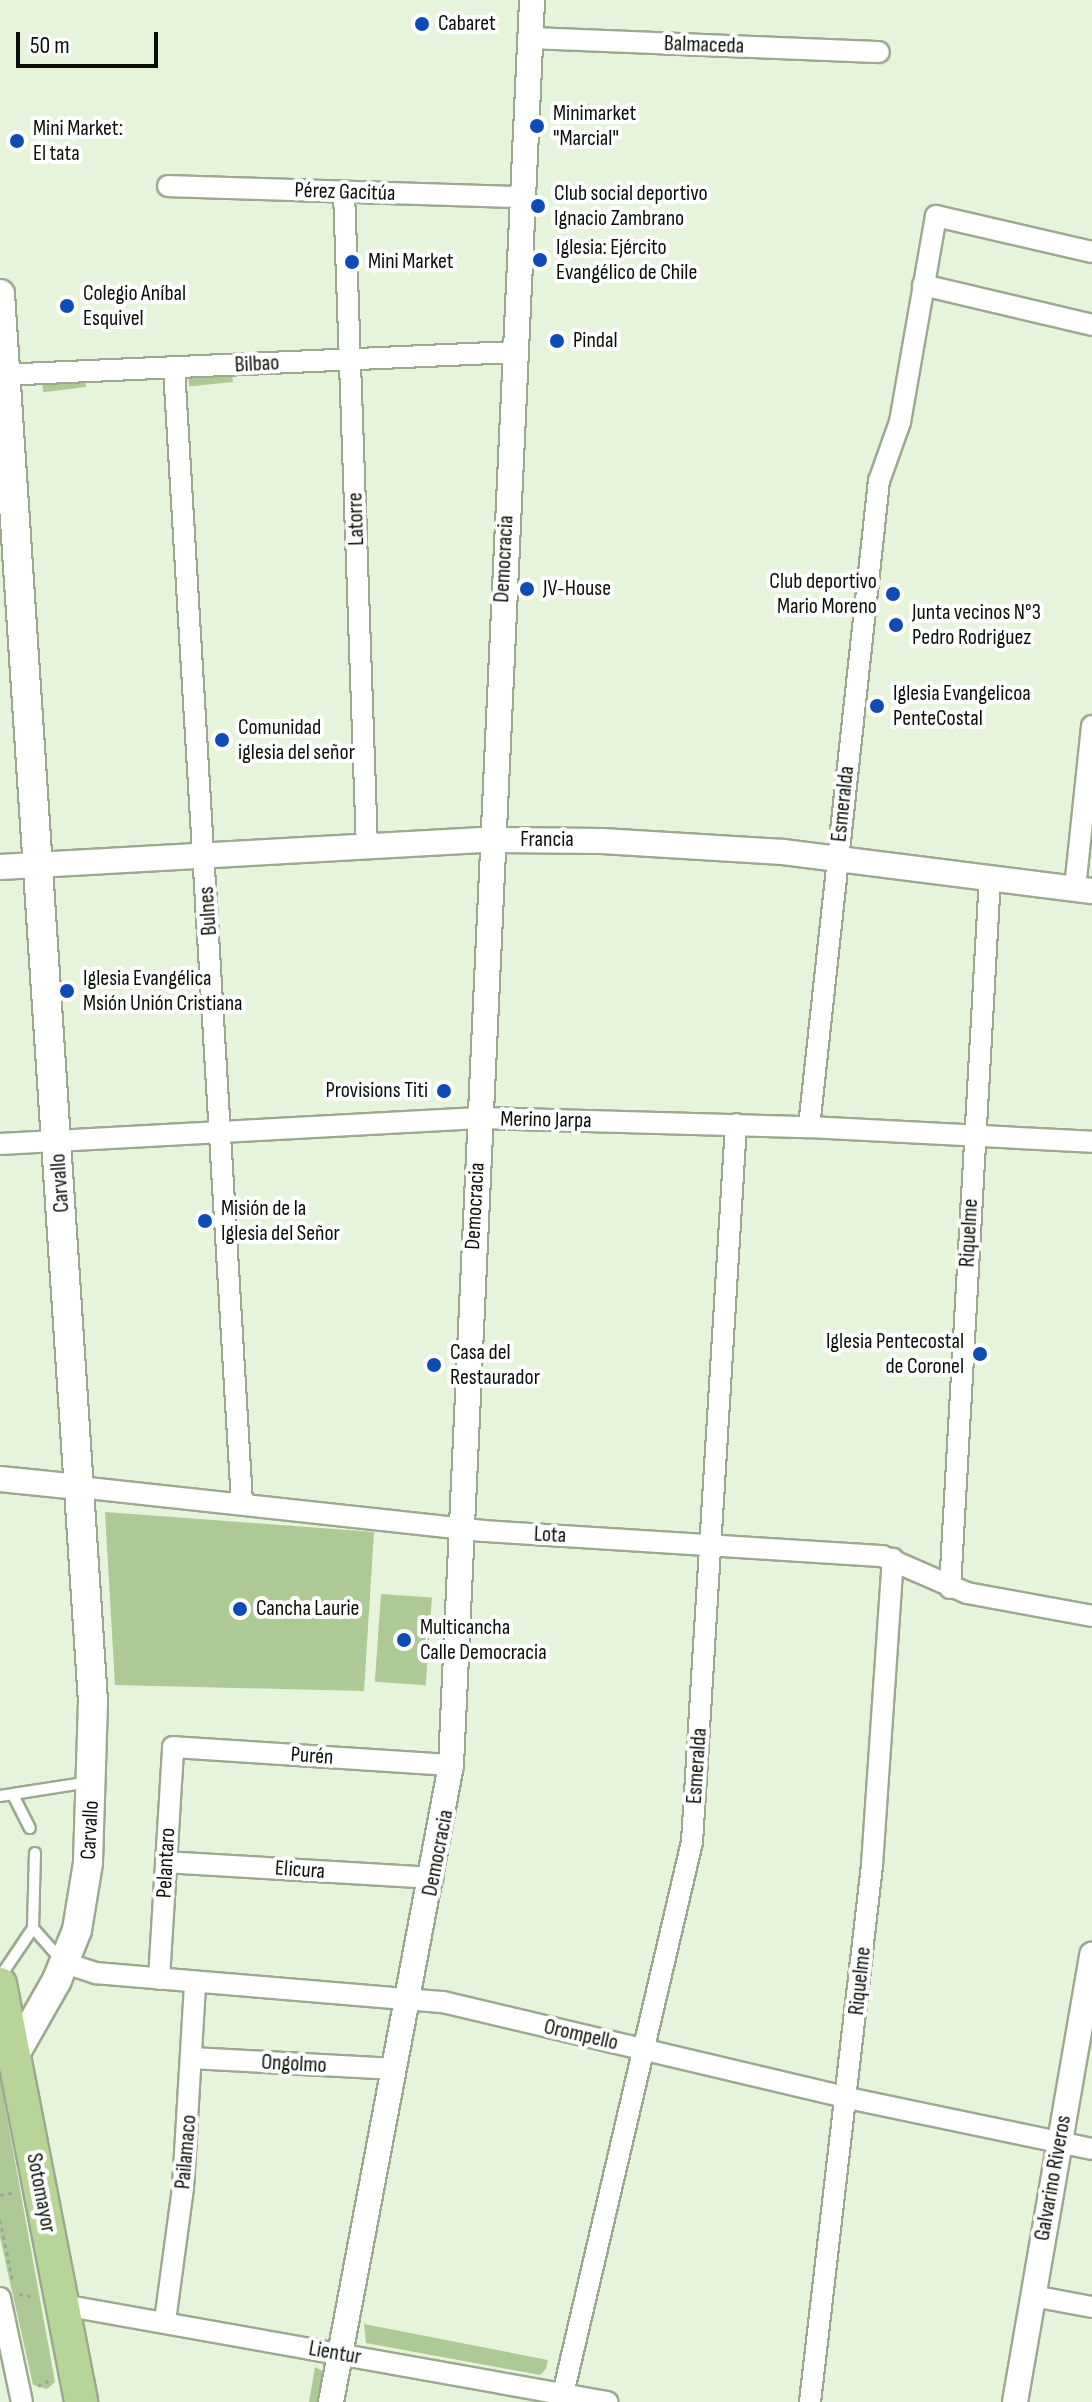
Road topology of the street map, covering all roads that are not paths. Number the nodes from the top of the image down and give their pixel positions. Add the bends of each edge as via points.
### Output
1 (532, 0) edge
2 (529, 38) junction
3 (879, 52) dead end
4 (168, 186) dead end
5 (344, 192) junction
6 (521, 197) junction
7 (1092, 252) edge
8 (923, 285) junction
9 (0, 294) edge
10 (1092, 325) edge
11 (514, 352) junction
12 (351, 359) junction
13 (174, 368) junction
14 (2, 375) edge
15 (1092, 726) edge
16 (490, 840) junction
17 (367, 846) junction
18 (204, 856) junction
19 (837, 859) junction
20 (40, 865) junction
21 (0, 867) edge
22 (990, 878) junction
23 (1084, 890) edge
24 (479, 1118) junction
25 (736, 1124) junction
26 (809, 1127) junction
27 (223, 1133) junction
28 (974, 1135) junction
29 (57, 1141) junction
30 (1092, 1142) edge
31 (0, 1144) edge
32 (0, 1479) edge
33 (79, 1487) junction
34 (242, 1503) junction
35 (460, 1527) junction
36 (711, 1544) junction
37 (893, 1559) junction
38 (950, 1588) junction
39 (1092, 1616) edge
40 (173, 1747) joint
41 (451, 1765) junction
42 (92, 1782) junction
43 (13, 1795) junction
44 (0, 1796) edge
45 (30, 1828) dead end
46 (35, 1853) dead end
47 (166, 1862) junction
48 (433, 1878) junction
49 (33, 1928) junction
50 (1092, 1955) edge
51 (65, 1963) junction
52 (0, 1977) edge
53 (159, 1979) junction
54 (195, 1982) junction
55 (0, 1984) edge
56 (409, 1998) junction
57 (644, 2050) junction
58 (192, 2058) junction
59 (395, 2069) junction
60 (11, 2074) edge
61 (848, 2098) junction
62 (1058, 2142) junction
63 (1092, 2149) edge
64 (8, 2296) edge
65 (1033, 2296) junction
66 (49, 2301) junction
67 (1092, 2307) edge
68 (165, 2321) junction
69 (341, 2354) junction
70 (502, 2393) edge
71 (563, 2394) junction
72 (22, 2402) edge
73 (81, 2402) edge
74 (331, 2402) edge
75 (607, 2402) edge
76 (810, 2402) edge
77 (1015, 2402) edge

1 - 2 street, Democracia
2 - 3 street, Balmaceda
2 - 6 street, Democracia
4 - 5 street, Pérez Gacitúa
5 - 6 street, Pérez Gacitúa
5 - 12 street, Latorre
6 - 11 street, Democracia
7 - 8 street, Esmeralda via 936,216
8 - 10 street
8 - 19 street, Esmeralda via 898,431 879,481
9 - 14 main road, Carvallo
11 - 12 street, Bilbao
11 - 16 street, Democracia
12 - 13 street, Bilbao
12 - 17 street, Latorre
13 - 14 street, Bilbao
13 - 18 street, Bulnes
14 - 20 main road, Carvallo
15 - 23 street
16 - 17 street, Francia
16 - 19 street, Francia via 674,843
16 - 24 street, Democracia
17 - 18 street, Francia
18 - 20 street, Francia
18 - 27 street, Bulnes
19 - 22 street, Francia
19 - 26 street, Esmeralda
20 - 21 street, Francia
20 - 29 main road, Carvallo
22 - 23 street, Francia
22 - 28 street, Riquelme
24 - 25 street, Merino Jarpa
24 - 27 street, Merino Jarpa
24 - 35 street, Democracia
25 - 26 street, Merino Jarpa
25 - 36 street, Esmeralda
26 - 28 street, Merino Jarpa
27 - 29 street, Merino Jarpa
27 - 34 street, Bulnes
28 - 30 street, Merino Jarpa
28 - 38 street, Riquelme
29 - 31 street, Merino Jarpa
29 - 33 main road, Carvallo
32 - 33 street, Lota
33 - 34 street, Lota
33 - 42 main road, Carvallo via 92,1656
34 - 35 street, Lota
35 - 36 street, Lota
35 - 41 street, Democracia
36 - 37 street, Lota
36 - 57 street, Esmeralda via 692,1842
37 - 38 street, Lota
37 - 61 street, Riquelme via 872,1865
38 - 39 street, Lota
40 - 41 street, Purén
40 - 47 street, Pelantaro
41 - 48 street, Democracia
42 - 43 lane
42 - 51 main road, Carvallo via 85,1889
43 - 44 lane
43 - 45 lane
46 - 49 lane
47 - 48 street, Elicura
47 - 53 street, Pelantaro
48 - 56 street, Democracia
49 - 51 lane
49 - 52 lane
50 - 62 street, Galvarino Riveros
51 - 53 street, Orompello via 83,1971
51 - 60 main road, Carvallo
53 - 54 street, Orompello
54 - 56 street, Orompello
54 - 58 street, Pailamaco
55 - 60 main road, Sotomayor
56 - 57 street, Orompello
56 - 59 street, Democracia
57 - 61 street, Orompello
57 - 71 street, Esmeralda
58 - 59 street, Ongolmo
58 - 68 street, Pailamaco
59 - 69 street, Democracia
60 - 66 main road, Sotomayor
61 - 62 street, Orompello
61 - 76 street, Riquelme
62 - 63 street, Orompello
62 - 65 street, Galvarino Riveros
64 - 72 street
65 - 67 street
65 - 77 street, Galvarino Riveros
66 - 68 street, Lientur
66 - 73 main road, Sotomayor
68 - 69 street, Lientur
69 - 70 street, Lientur
69 - 74 street, Democracia
70 - 71 street, Lientur
71 - 75 street, Lientur

